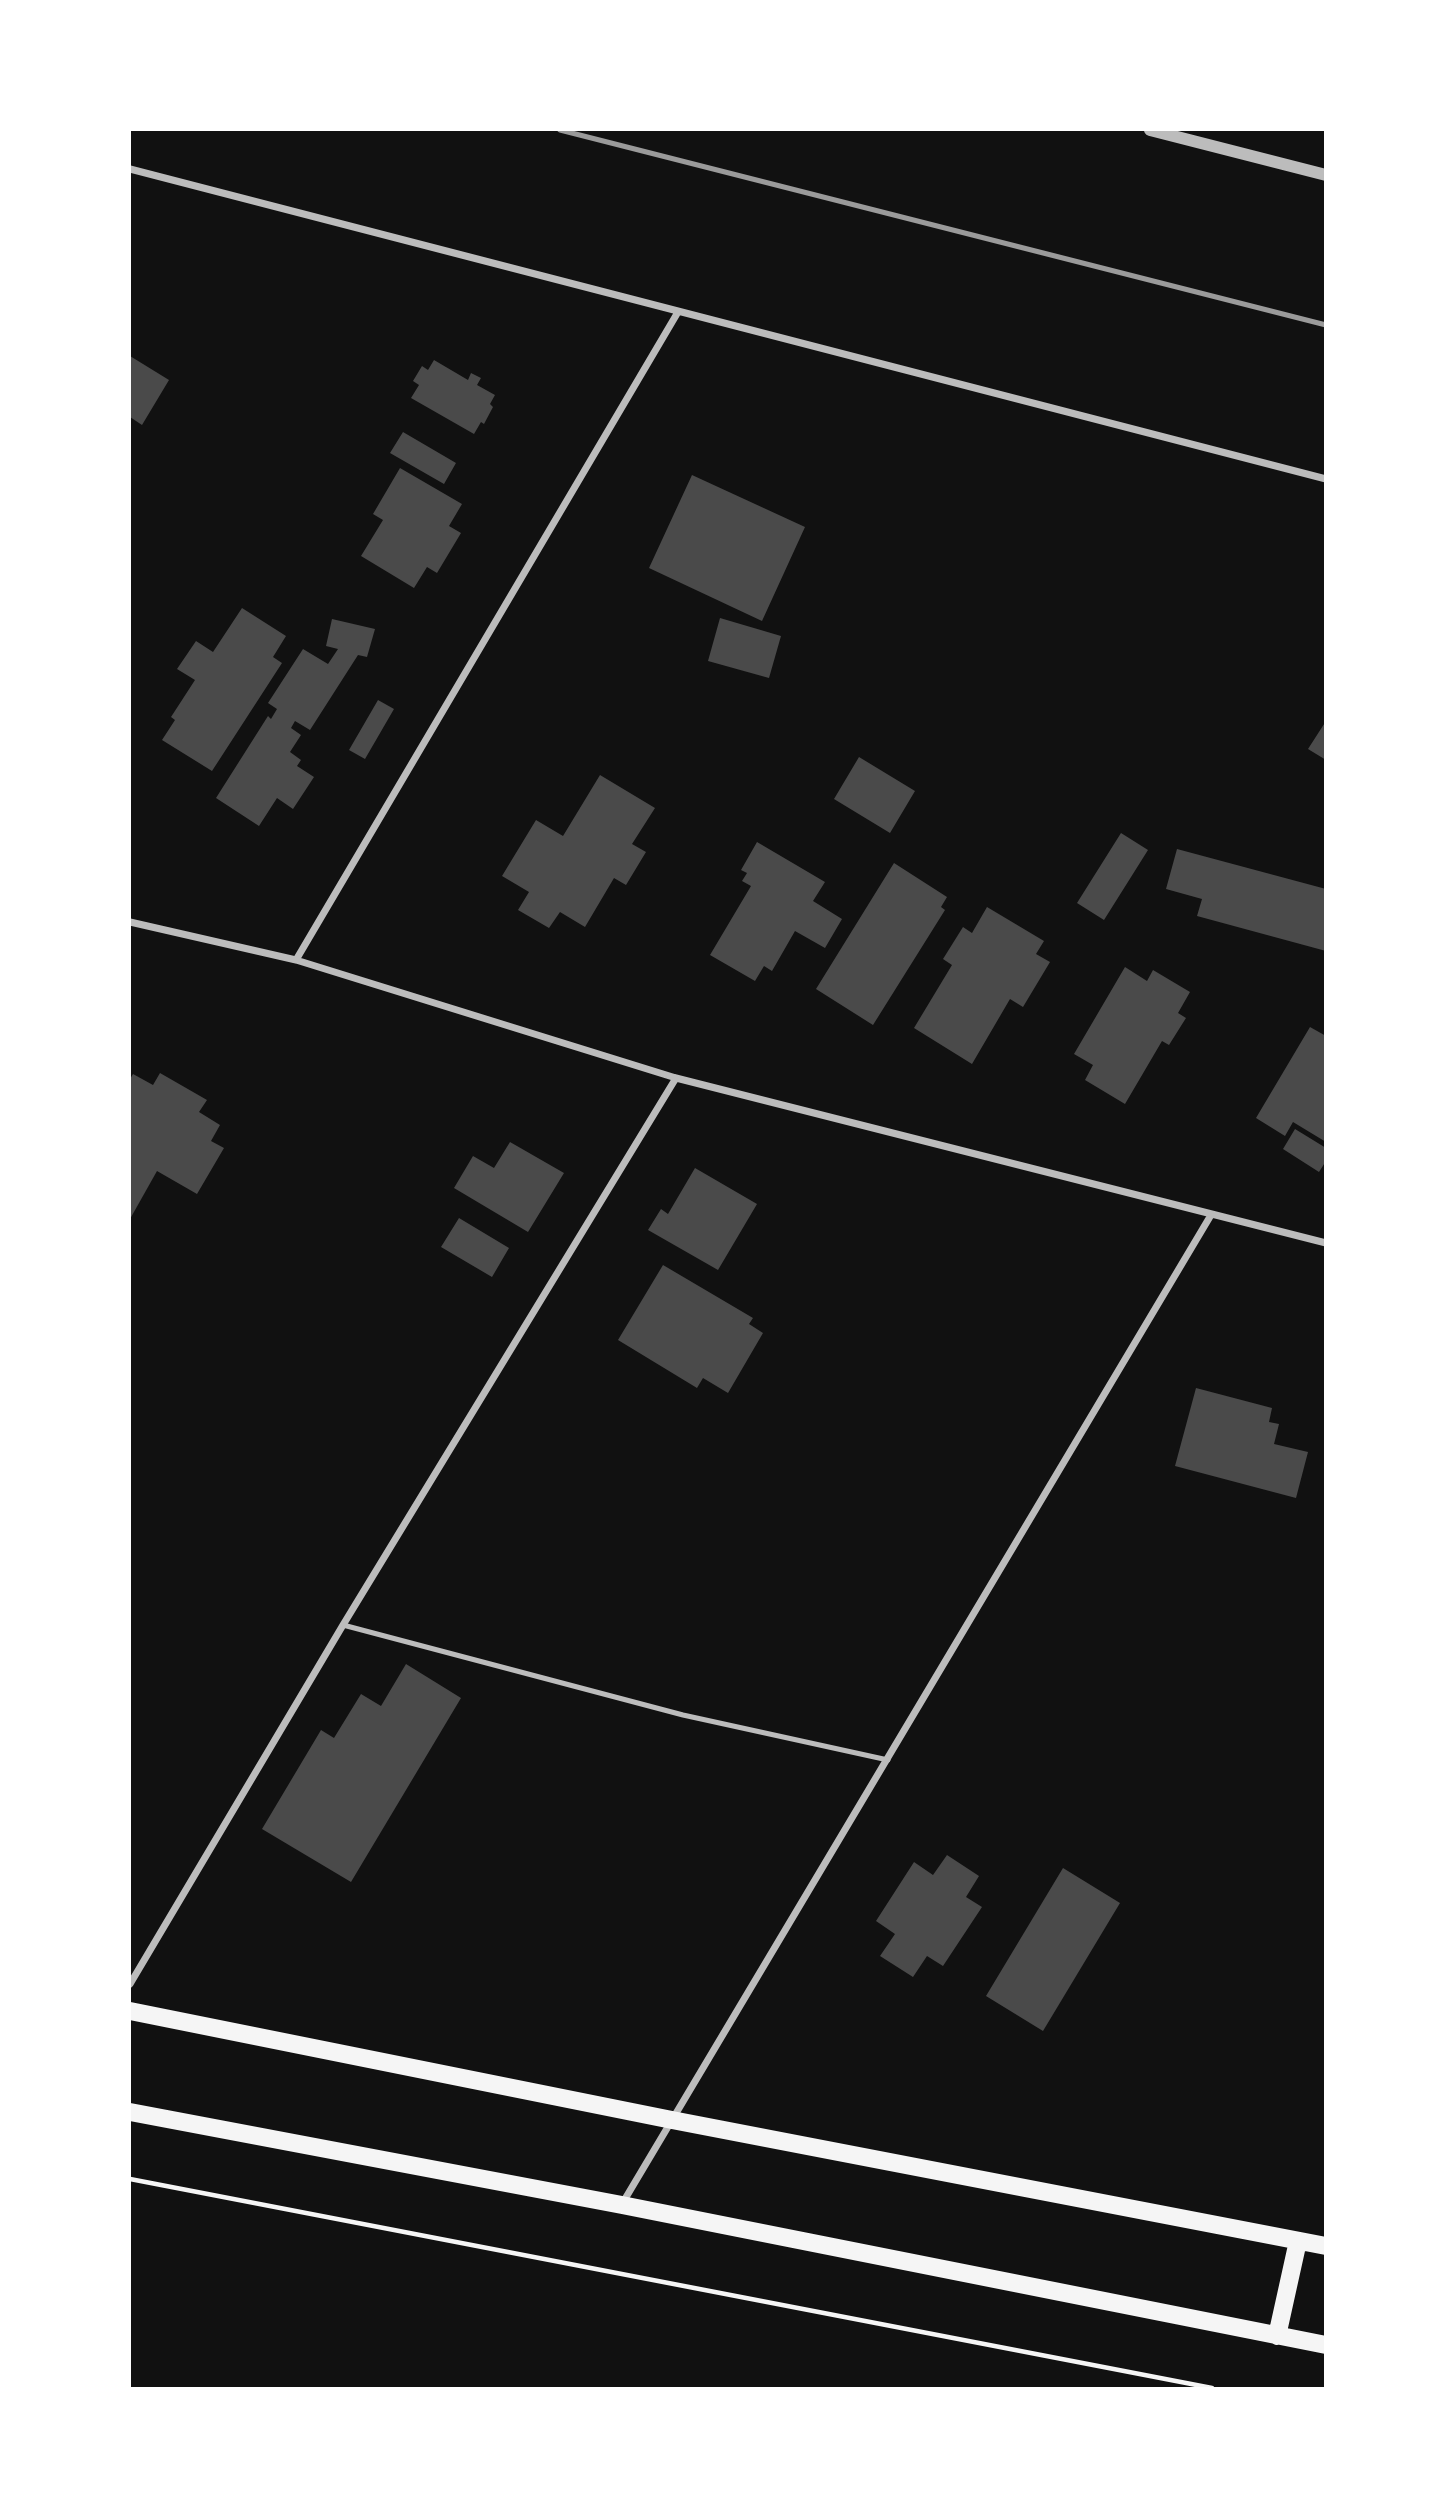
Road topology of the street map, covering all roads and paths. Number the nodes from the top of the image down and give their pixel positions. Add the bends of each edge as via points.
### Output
1 (1150, 130) edge
2 (130, 169) edge
3 (1325, 175) edge
4 (678, 312) junction
5 (1325, 479) edge
6 (130, 922) edge
7 (296, 960) junction
8 (676, 1078) junction
9 (1211, 1214) junction
10 (1325, 1244) edge
11 (342, 1625) junction
12 (888, 1760) junction
13 (130, 1984) edge
14 (130, 2011) edge
15 (130, 2112) edge
16 (672, 2120) junction
17 (130, 2179) edge
18 (622, 2205) junction
19 (1298, 2241) junction
20 (1325, 2246) edge
21 (1277, 2336) junction
22 (1325, 2345) edge
23 (1212, 2389) edge

1 - 3 street
2 - 4 street
4 - 5 street
4 - 7 street
6 - 7 street
7 - 8 street
8 - 9 street
8 - 11 street
9 - 10 street
9 - 12 street
11 - 12 lane via 683,1715
11 - 13 street
12 - 16 street
14 - 16 main road
15 - 18 main road
16 - 18 street
16 - 19 main road
17 - 23 path
18 - 21 main road
19 - 20 main road
19 - 21 main road
21 - 22 main road

